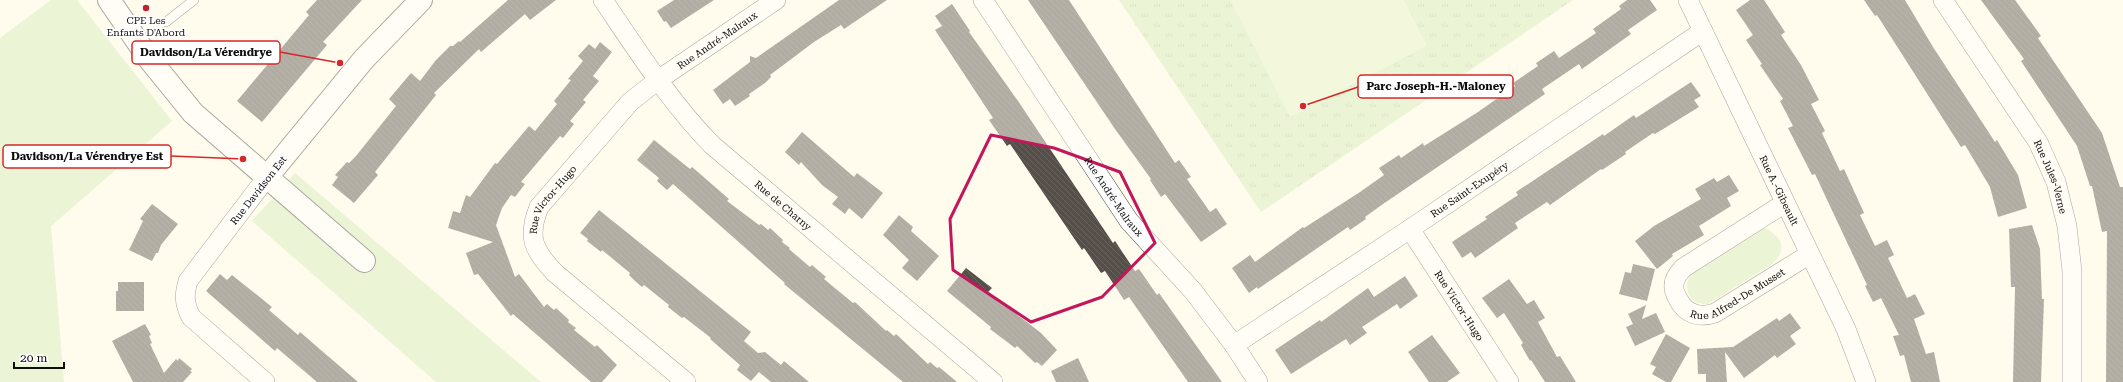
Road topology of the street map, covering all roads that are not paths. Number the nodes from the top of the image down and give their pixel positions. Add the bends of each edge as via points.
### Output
1 (109, 0) edge
2 (194, 0) edge
3 (421, 0) edge
4 (603, 0) edge
5 (776, 0) edge
6 (983, 0) edge
7 (1688, 0) edge
8 (1943, 0) edge
9 (166, 22) dead end
10 (1703, 31) junction
11 (658, 80) junction
12 (267, 177) junction
13 (1785, 203) junction
14 (1410, 230) junction
15 (1810, 254) junction
16 (364, 261) dead end
17 (1234, 345) junction
18 (265, 382) edge
19 (686, 382) edge
20 (993, 382) edge
21 (1258, 382) edge
22 (1509, 382) edge
23 (1866, 382) edge
24 (2072, 382) edge

1 - 12 street via 150,60 193,113
2 - 9 lane
3 - 12 street, Rue Davidson Est via 364,59
4 - 11 street, Rue de Charny
5 - 11 street, Rue André-Malraux
6 - 17 street, Rue André-Malraux via 1129,221 1193,291
7 - 10 street, Rue A.-Gibeault
8 - 24 street, Rue Jules-Verne via 2038,142 2056,182 2068,226 2072,271
10 - 13 street, Rue A.-Gibeault
10 - 14 street, Rue Saint-Exupéry
11 - 19 street, Rue Victor-Hugo via 630,102 540,207 533,221 532,236 535,248 543,261 555,273
11 - 20 street, Rue de Charny via 684,115 712,145
12 - 16 street
12 - 18 street, Rue Davidson Est via 188,281 184,294 185,305 196,322
13 - 15 street, Rue A.-Gibeault
13 - 15 street, Rue Alfred-De Musset via 1683,268 1676,277 1675,294 1687,310 1696,315 1706,316 1715,313
14 - 17 street, Rue Saint-Exupéry
14 - 22 street, Rue Victor-Hugo
15 - 23 street, Rue A.-Gibeault via 1854,346
17 - 21 street, Rue André-Malraux

